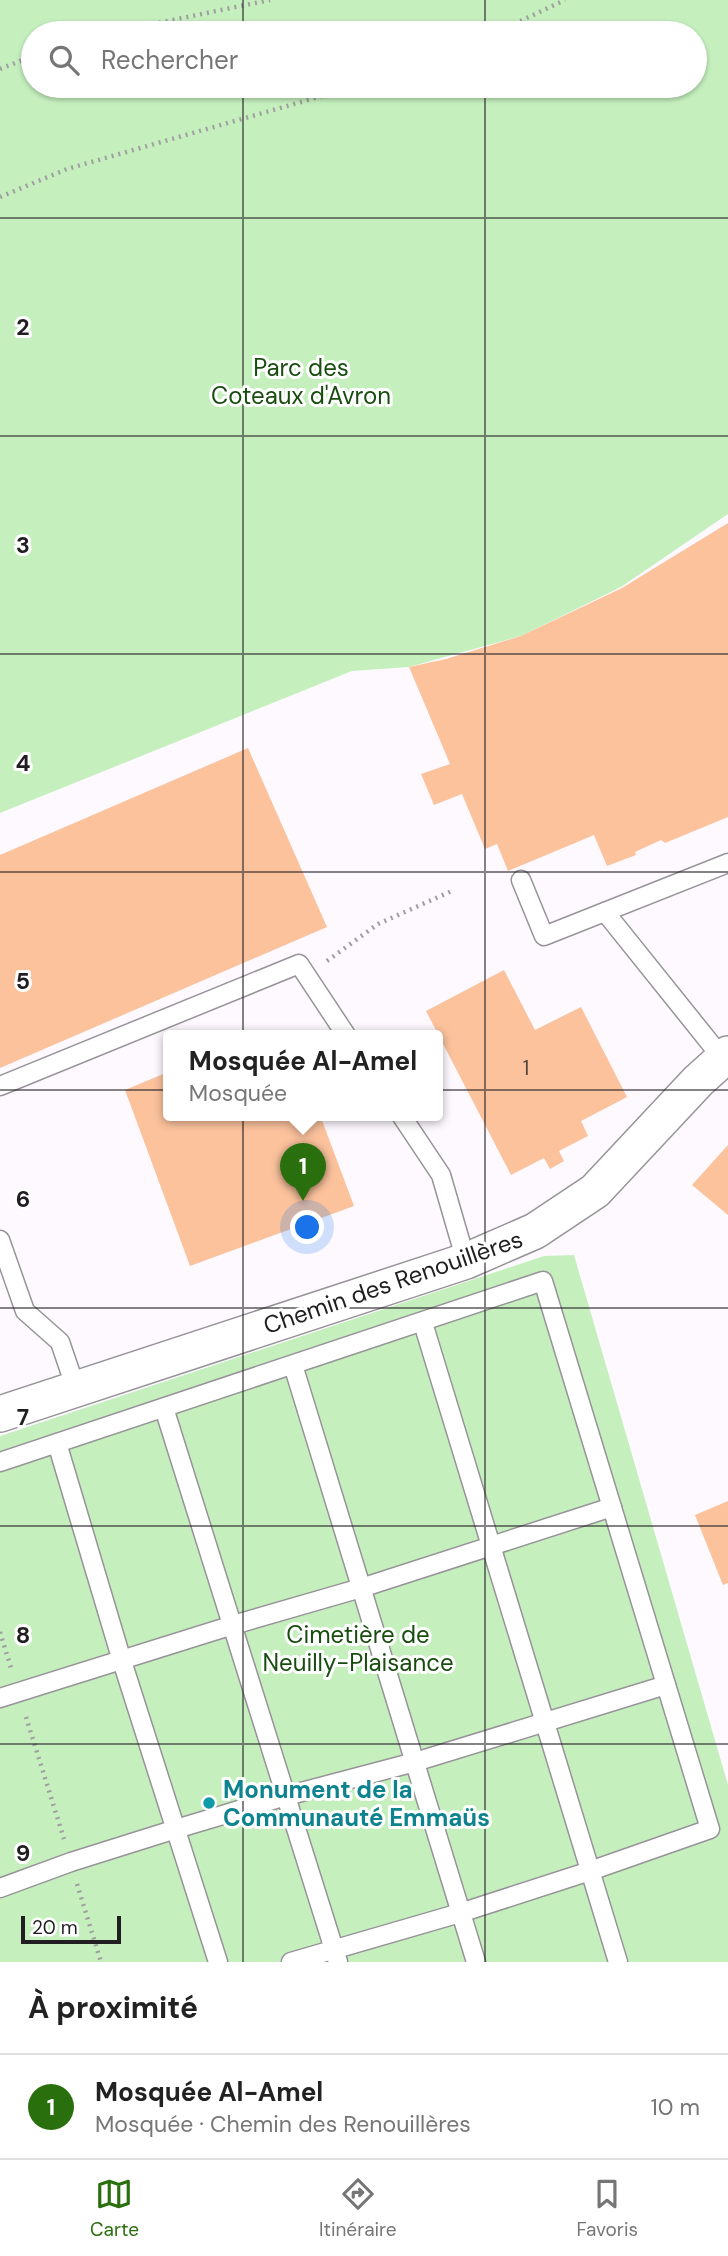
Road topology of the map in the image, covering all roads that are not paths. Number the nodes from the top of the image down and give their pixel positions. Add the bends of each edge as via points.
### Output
1 (728, 863) edge
2 (521, 880) dead end
3 (605, 912) junction
4 (343, 1030) edge
5 (725, 1057) edge
6 (0, 1086) edge
7 (405, 1121) edge
8 (0, 1240) edge
9 (466, 1262) junction
10 (423, 1323) junction
11 (293, 1365) junction
12 (76, 1389) junction
13 (164, 1408) junction
14 (0, 1414) edge
15 (57, 1443) junction
16 (0, 1462) edge
17 (612, 1507) junction
18 (490, 1546) junction
19 (361, 1588) junction
20 (233, 1625) junction
21 (122, 1661) junction
22 (666, 1685) junction
23 (0, 1698) edge
24 (544, 1722) junction
25 (415, 1762) junction
26 (286, 1796) junction
27 (176, 1829) junction
28 (590, 1871) junction
29 (0, 1888) edge
30 (460, 1913) junction
31 (336, 1955) edge
32 (218, 1962) edge
33 (291, 1962) edge
34 (476, 1962) edge
35 (618, 1962) edge

1 - 3 lane
2 - 3 lane via 544,936
3 - 5 lane
4 - 6 lane via 299,964
5 - 9 street, Chemin des Renouillères via 595,1191 535,1231
7 - 9 lane via 441,1175
8 - 12 lane via 25,1311 60,1342
9 - 12 street, Chemin des Renouillères
10 - 11 lane
10 - 17 lane via 543,1281
10 - 18 lane
11 - 13 lane
11 - 19 lane
12 - 14 street, Chemin des Renouillères
13 - 15 lane
13 - 20 lane
15 - 16 lane
15 - 21 lane
17 - 18 lane
17 - 22 lane
18 - 19 lane
18 - 24 lane
19 - 20 lane
19 - 25 lane
20 - 21 lane
20 - 26 lane
21 - 23 lane
21 - 27 lane
22 - 24 lane
22 - 28 lane via 709,1829
24 - 25 lane
24 - 28 lane
25 - 26 lane
25 - 30 lane
26 - 27 lane
26 - 31 lane
27 - 29 lane
27 - 32 lane
28 - 30 lane
28 - 35 lane
30 - 31 lane
30 - 34 lane
31 - 33 lane

